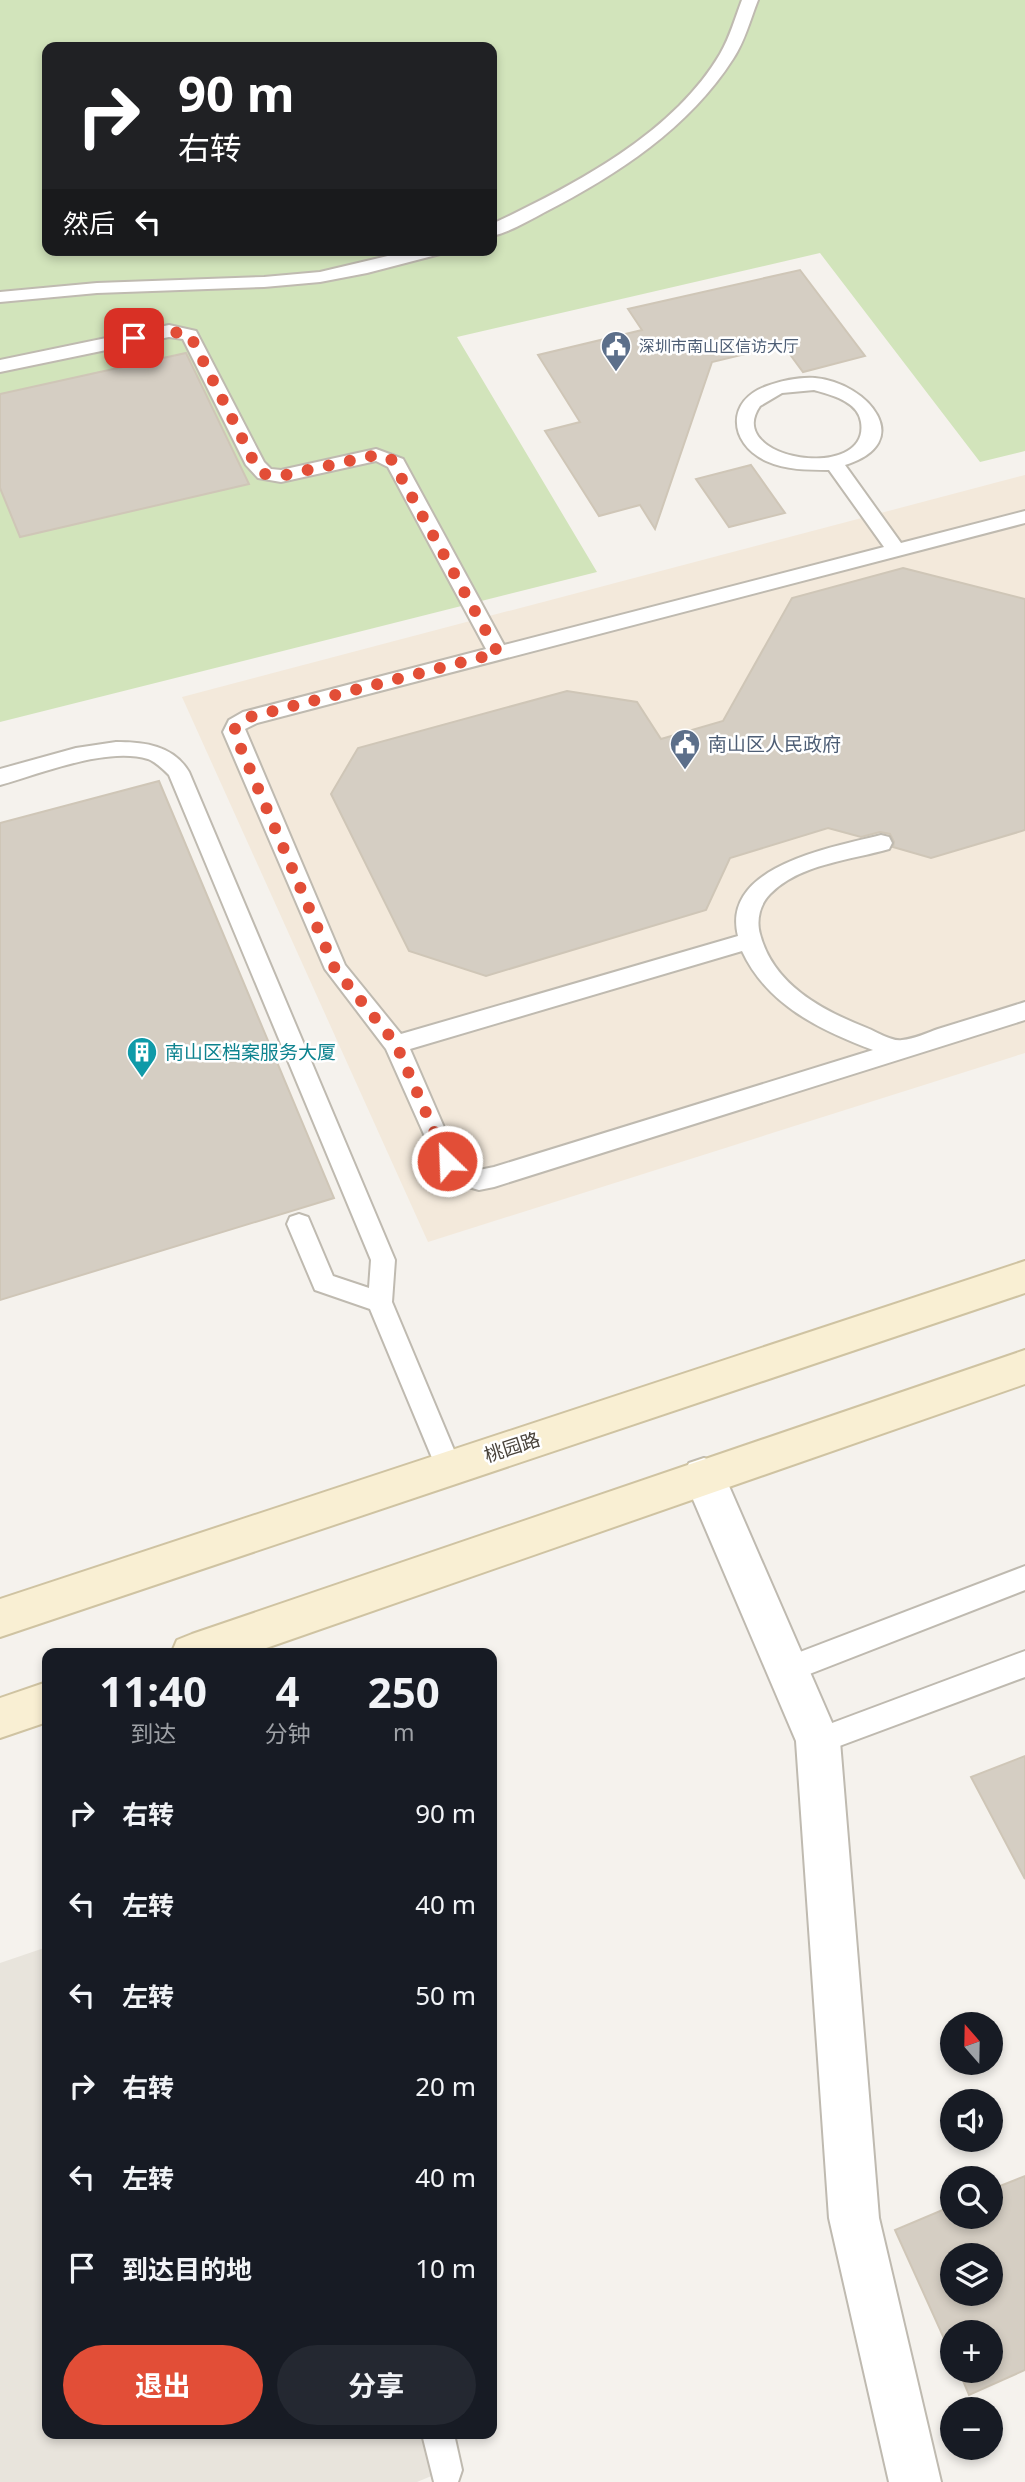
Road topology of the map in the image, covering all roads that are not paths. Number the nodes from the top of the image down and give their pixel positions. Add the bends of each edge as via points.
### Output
1 (750, 0) edge
2 (497, 228) edge
3 (413, 256) edge
4 (0, 297) edge
5 (0, 366) edge
6 (834, 463) junction
7 (1025, 517) edge
8 (896, 550) junction
9 (498, 653) junction
10 (0, 777) edge
11 (881, 843) dead end
12 (748, 942) junction
13 (1025, 1011) edge
14 (396, 1044) junction
15 (899, 1051) junction
16 (299, 1224) dead end
17 (1025, 1277) edge
18 (380, 1302) junction
19 (1025, 1367) edge
20 (449, 1469) junction
21 (704, 1476) junction
22 (1025, 1578) edge
23 (0, 1618) edge
24 (217, 1648) edge
25 (1025, 1664) edge
26 (789, 1668) junction
27 (42, 1704) edge
28 (0, 1718) edge
29 (818, 1741) junction
30 (439, 2439) edge
31 (446, 2470) dead end
32 (915, 2482) edge

1 - 2 lane via 727,57 649,142 581,187
3 - 4 lane via 320,277
5 - 9 lane via 169,331 190,335 256,466 265,474 281,476 376,455 391,459
6 - 6 lane via 855,455 874,431 870,415 848,394 829,387 795,385 760,396 749,408 744,420 747,435 771,456 792,463
6 - 8 lane
7 - 8 lane
8 - 9 lane
9 - 14 lane via 250,717 236,725 235,738 335,969
10 - 18 lane via 115,749 154,753 178,772 383,1260
11 - 12 lane via 793,869 768,883 752,902
12 - 14 lane
12 - 15 lane via 775,983 796,1003
13 - 15 lane
14 - 15 lane via 447,1161 464,1177 479,1180
16 - 18 lane via 324,1283
17 - 20 main road, 桃园路
18 - 20 lane
19 - 21 main road
20 - 23 main road, 桃园路
21 - 24 main road
21 - 26 street
22 - 26 lane
25 - 29 lane
26 - 29 street
27 - 28 main road
29 - 32 street via 854,2218
30 - 31 lane

